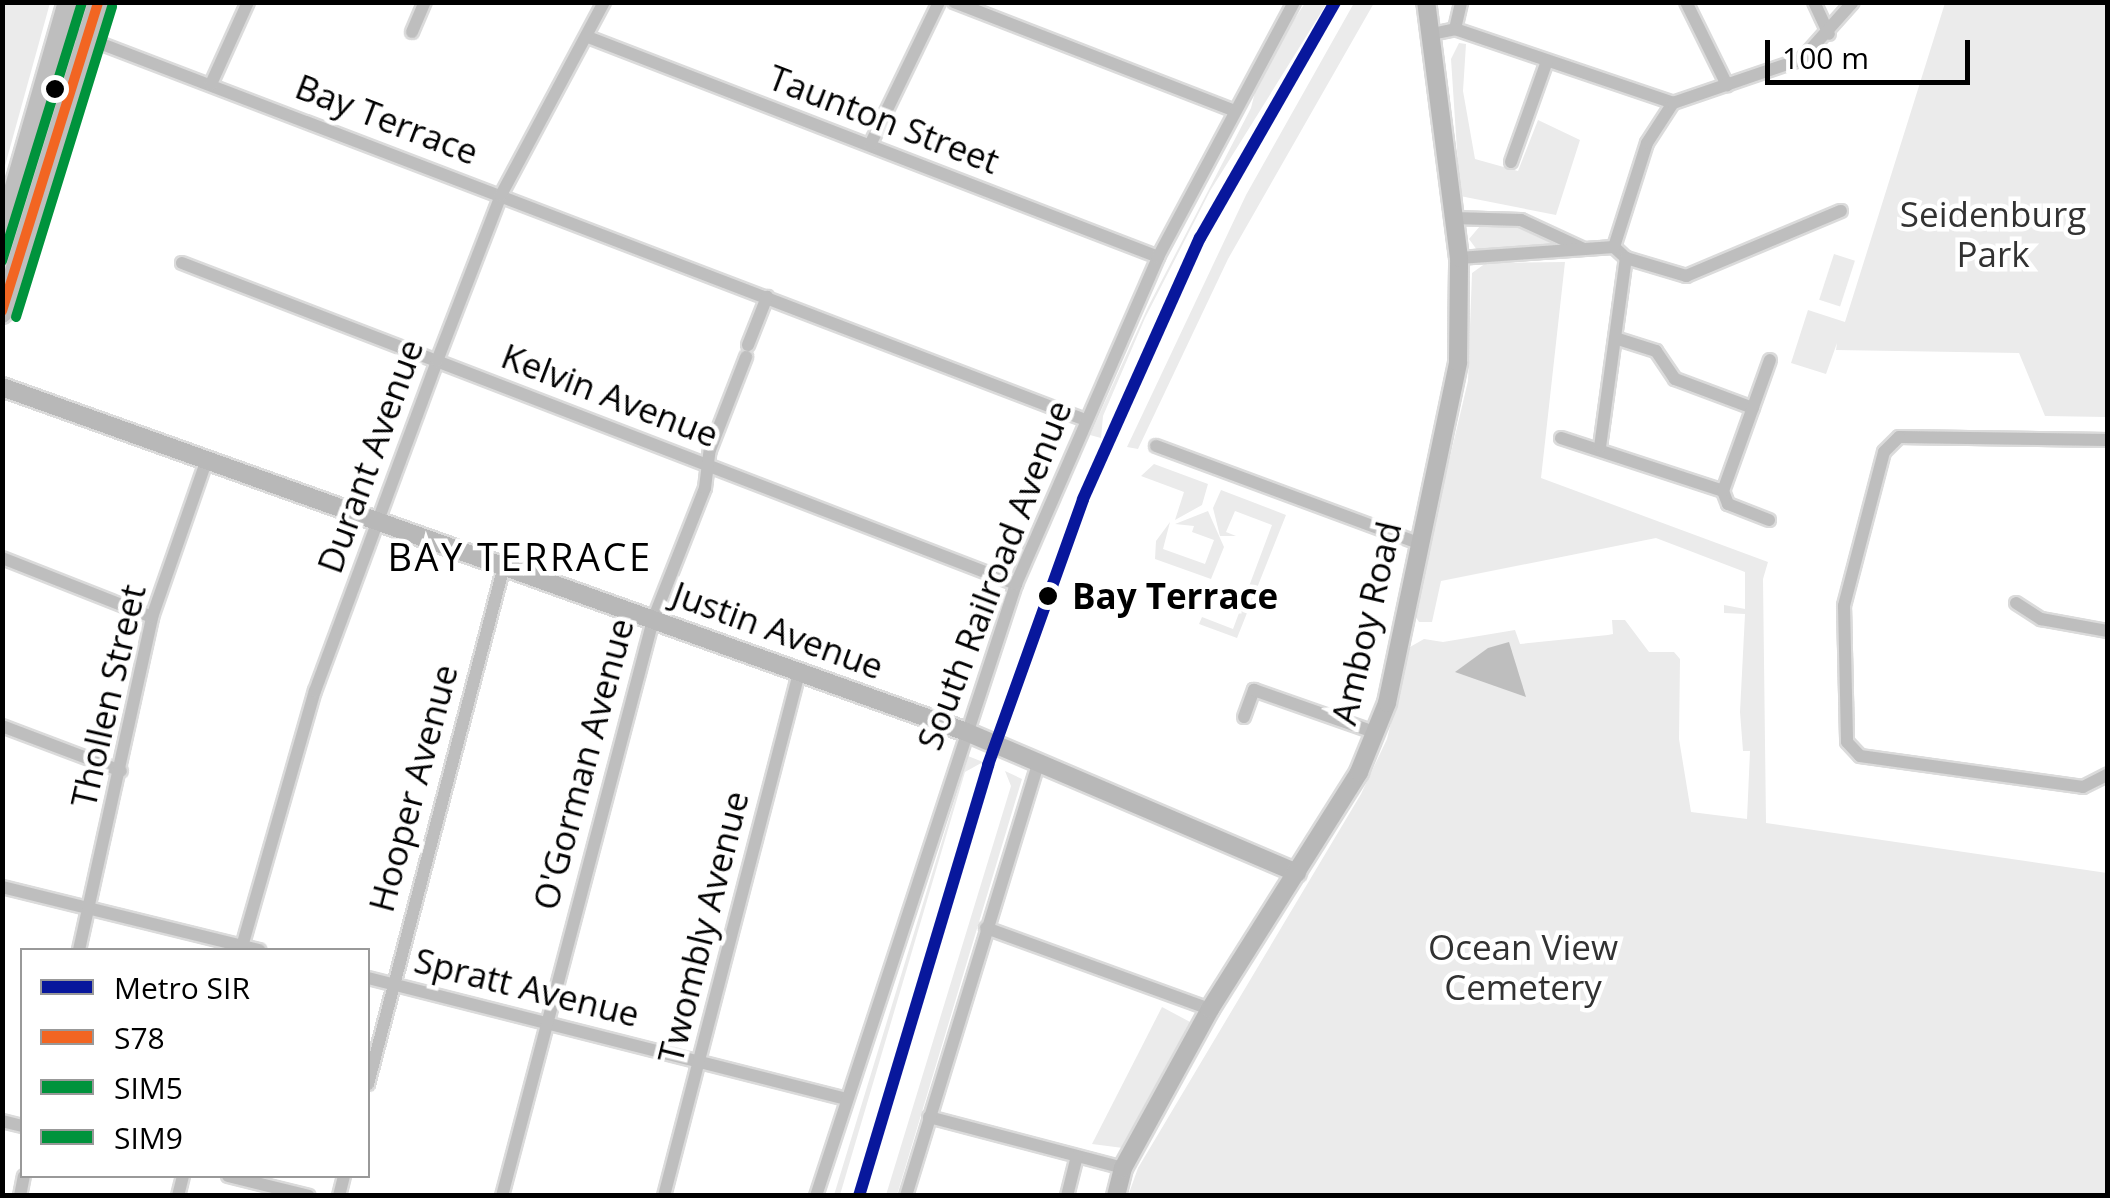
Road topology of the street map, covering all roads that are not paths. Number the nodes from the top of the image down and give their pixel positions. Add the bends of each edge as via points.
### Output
1 (68, 2) edge
2 (98, 2) edge
3 (248, 2) edge
4 (425, 2) edge
5 (604, 2) edge
6 (939, 2) edge
7 (954, 2) edge
8 (1294, 2) edge
9 (1426, 2) edge
10 (1461, 2) edge
11 (1686, 2) edge
12 (1814, 2) edge
13 (1852, 2) edge
14 (60, 28) junction
15 (1455, 29) junction
16 (412, 32) dead end
17 (1432, 34) junction
18 (1829, 34) junction
19 (88, 37) junction
20 (588, 37) junction
21 (1547, 61) junction
22 (211, 84) junction
23 (1727, 85) junction
24 (1673, 104) junction
25 (1235, 111) junction
26 (870, 145) junction
27 (1511, 162) dead end
28 (501, 194) junction
29 (1840, 212) dead end
30 (1454, 218) junction
31 (2, 232) edge
32 (1614, 247) junction
33 (1584, 248) junction
34 (1158, 257) junction
35 (1459, 258) junction
36 (1626, 258) junction
37 (182, 262) dead end
38 (767, 298) junction
39 (2, 313) edge
40 (1615, 338) junction
41 (1770, 360) dead end
42 (437, 361) junction
43 (2, 387) edge
44 (1753, 408) junction
45 (1083, 419) junction
46 (1560, 438) dead end
47 (2108, 440) edge
48 (1156, 446) dead end
49 (1600, 446) junction
50 (207, 459) junction
51 (708, 465) junction
52 (1724, 491) junction
53 (377, 520) junction
54 (1770, 520) dead end
55 (1418, 543) junction
56 (2, 558) edge
57 (504, 566) junction
58 (1016, 584) junction
59 (2016, 604) dead end
60 (152, 617) junction
61 (652, 620) junction
62 (2108, 631) edge
63 (799, 673) junction
64 (1244, 717) dead end
65 (2, 726) edge
66 (964, 731) junction
67 (1377, 733) junction
68 (1038, 763) junction
69 (121, 772) junction
70 (2108, 774) edge
71 (1297, 873) junction
72 (2, 887) edge
73 (89, 908) junction
74 (986, 928) junction
75 (79, 948) edge
76 (241, 948) edge
77 (370, 978) edge
78 (392, 984) junction
79 (1210, 1009) junction
80 (544, 1022) junction
81 (699, 1062) junction
82 (370, 1076) edge
83 (846, 1099) junction
84 (928, 1117) junction
85 (1077, 1156) junction
86 (1123, 1168) junction
87 (236, 1178) edge
88 (309, 1196) edge
89 (502, 1196) edge
90 (664, 1196) edge
91 (816, 1196) edge
92 (906, 1196) edge
93 (1067, 1196) edge
94 (1116, 1196) edge

1 - 14 main road
2 - 19 main road
3 - 22 street
4 - 16 street
5 - 20 street, Durant Avenue
6 - 26 street
7 - 25 street
8 - 25 street, South Railroad Avenue
9 - 17 street, Amboy Road
10 - 15 street
11 - 23 street
12 - 18 street
13 - 18 street
14 - 19 street, Bay Terrace
14 - 31 main road
15 - 17 street
15 - 21 street
17 - 30 street, Amboy Road
18 - 23 street via 1799,60
19 - 22 street, Bay Terrace
19 - 39 main road
20 - 26 street, Taunton Street
20 - 28 street, Durant Avenue
21 - 24 street
21 - 27 street
22 - 28 street, Bay Terrace
23 - 24 street
24 - 32 street via 1648,143
25 - 34 street, South Railroad Avenue
26 - 34 street, Taunton Street
28 - 38 street, Bay Terrace
28 - 42 street, Durant Avenue
29 - 36 street via 1686,276
30 - 33 street via 1520,220
30 - 35 street, Amboy Road
32 - 33 street
32 - 36 street
33 - 35 street
34 - 45 street, South Railroad Avenue
35 - 55 street, Amboy Road via 1454,396
36 - 40 street
37 - 42 street, Kelvin Avenue
38 - 45 street, Bay Terrace
38 - 51 street, O'Gorman Avenue
40 - 44 street via 1656,350 1675,380
40 - 49 street
41 - 44 street
42 - 51 street, Kelvin Avenue
42 - 53 street, Durant Avenue
43 - 50 street, Justin Avenue
44 - 52 street
45 - 58 street, South Railroad Avenue
46 - 49 street
47 - 70 street via 1900,437 1884,452 1844,606 1845,720 1852,751 1870,759 2096,785
48 - 55 street
49 - 52 street
50 - 53 street, Justin Avenue
50 - 60 street, Thollen Street
51 - 58 street, Kelvin Avenue
51 - 61 street, O'Gorman Avenue
52 - 54 street via 1728,504
53 - 57 street, Justin Avenue
53 - 76 street, Durant Avenue via 310,706
55 - 67 street, Amboy Road
56 - 60 street
57 - 61 street, Justin Avenue
57 - 78 street, Hooper Avenue
58 - 66 street, South Railroad Avenue
59 - 62 street via 2040,619
60 - 69 street, Thollen Street
61 - 63 street, Justin Avenue
61 - 80 street, O'Gorman Avenue
63 - 66 street, Justin Avenue
63 - 81 street, Twombly Avenue
64 - 67 street via 1254,690
65 - 69 street
66 - 68 street, Justin Avenue
66 - 83 street, South Railroad Avenue
67 - 71 street, Amboy Road
68 - 71 street, Justin Avenue
68 - 74 street
69 - 73 street, Thollen Street
71 - 79 street, Amboy Road
72 - 73 street
73 - 75 street, Thollen Street
73 - 76 street
74 - 79 street
74 - 84 street
77 - 78 street, Spratt Avenue
78 - 80 street, Spratt Avenue
78 - 82 street, Hooper Avenue
79 - 86 street, Amboy Road
80 - 81 street, Spratt Avenue
80 - 89 street, O'Gorman Avenue
81 - 83 street, Spratt Avenue
81 - 90 street, Twombly Avenue
83 - 91 street, South Railroad Avenue
84 - 85 street
84 - 92 street
85 - 86 street
85 - 93 street
86 - 94 street, Amboy Road
87 - 88 street

